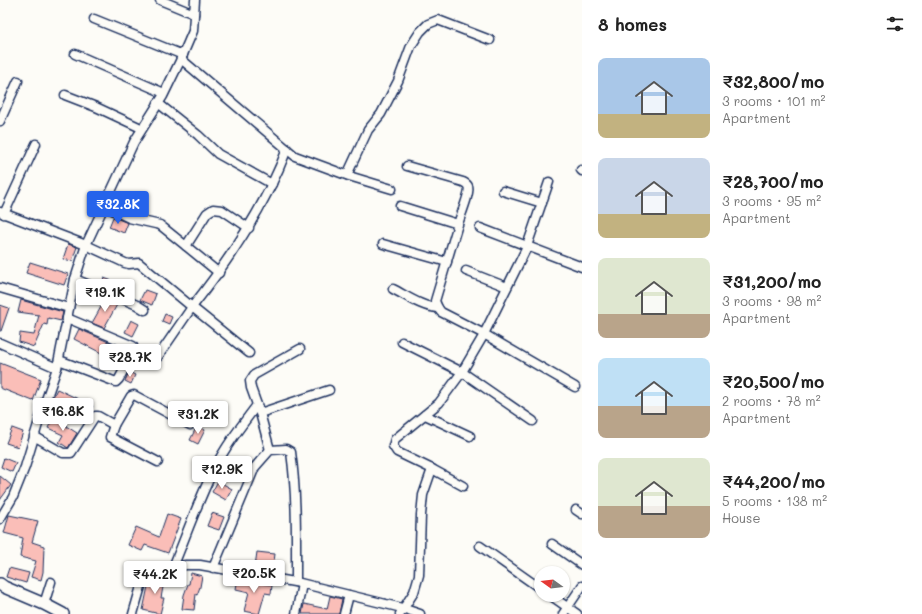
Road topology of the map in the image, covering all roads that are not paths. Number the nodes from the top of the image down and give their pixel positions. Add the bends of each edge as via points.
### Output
1 (160, 0) edge
2 (195, 0) edge
3 (194, 14) junction
4 (94, 19) dead end
5 (490, 40) dead end
6 (75, 54) dead end
7 (182, 57) junction
8 (18, 81) dead end
9 (164, 93) junction
10 (66, 95) dead end
11 (158, 103) junction
12 (1, 118) edge
13 (142, 128) junction
14 (36, 144) dead end
15 (287, 149) junction
16 (407, 166) dead end
17 (347, 175) junction
18 (549, 182) dead end
19 (272, 184) junction
20 (392, 189) dead end
21 (503, 191) dead end
22 (542, 203) junction
23 (104, 206) junction
24 (400, 206) dead end
25 (2, 213) edge
26 (458, 224) junction
27 (249, 228) junction
28 (480, 228) dead end
29 (383, 244) dead end
30 (86, 245) junction
31 (186, 246) junction
32 (527, 246) junction
33 (447, 262) junction
34 (582, 267) edge
35 (466, 271) dead end
36 (219, 273) junction
37 (75, 279) junction
38 (508, 287) junction
39 (0, 288) edge
40 (393, 289) dead end
41 (69, 308) junction
42 (192, 308) junction
43 (438, 308) junction
44 (145, 310) dead end
45 (67, 318) junction
46 (484, 334) junction
47 (402, 342) dead end
48 (0, 344) edge
49 (133, 346) dead end
50 (300, 349) dead end
51 (249, 353) dead end
52 (157, 358) dead end
53 (128, 362) dead end
54 (58, 364) junction
55 (462, 372) junction
56 (575, 387) dead end
57 (329, 390) dead end
58 (259, 409) junction
59 (425, 415) junction
60 (532, 421) dead end
61 (114, 425) junction
62 (190, 425) dead end
63 (34, 436) junction
64 (470, 436) dead end
65 (270, 450) junction
66 (158, 462) dead end
67 (432, 469) junction
68 (463, 486) dead end
69 (0, 519) edge
70 (552, 544) dead end
71 (480, 546) dead end
72 (582, 565) edge
73 (173, 567) junction
74 (213, 568) junction
75 (51, 582) dead end
76 (299, 583) junction
77 (534, 584) edge
78 (582, 586) edge
79 (1, 588) edge
80 (349, 595) junction
81 (557, 602) edge
82 (44, 604) junction
83 (401, 611) edge
84 (565, 611) edge
85 (63, 614) edge
86 (133, 614) edge
87 (296, 614) edge
88 (344, 614) edge
89 (420, 614) edge
90 (577, 614) edge

1 - 3 street
2 - 3 street
3 - 7 street via 192,31
4 - 7 street
5 - 17 street via 438,20 428,24 411,46 398,81 381,114 368,130
6 - 9 street
7 - 9 street
7 - 15 street
8 - 12 street
9 - 11 street
10 - 13 street
11 - 13 street
11 - 19 street via 218,154
13 - 23 street
14 - 25 street
15 - 17 street via 296,156
15 - 19 street
16 - 26 street via 468,185
17 - 20 street
18 - 22 street
19 - 27 street
21 - 22 street
22 - 32 street
23 - 30 street
23 - 31 street via 129,218 160,225
24 - 26 street
25 - 30 street
26 - 33 street
27 - 31 street via 222,210 213,209 207,213
27 - 36 street
28 - 32 street
29 - 33 street
30 - 37 street
30 - 42 street via 125,263 139,263
31 - 36 street
32 - 34 street
32 - 38 street
33 - 43 street via 435,301
35 - 38 street
36 - 42 street
37 - 41 street
37 - 44 street
38 - 46 street
39 - 41 street
40 - 43 street via 417,302
41 - 45 street
42 - 51 street
42 - 52 street
43 - 46 street via 441,312
45 - 49 street
45 - 54 street
46 - 55 street
46 - 56 street
47 - 55 street
48 - 54 street
50 - 58 street via 254,375 250,381 251,388
53 - 54 street via 116,382
54 - 63 street
55 - 59 street via 439,403
55 - 60 street
57 - 58 street
58 - 65 street
58 - 73 street via 242,425 212,473
59 - 64 street
59 - 67 street via 395,439 393,446 397,452
61 - 62 street via 134,395
61 - 63 street via 95,416 68,454
61 - 66 street via 111,438
63 - 69 street via 25,467
65 - 74 street via 255,467
65 - 76 street via 286,449 290,452 296,492
67 - 68 street
67 - 83 street via 423,495 419,575 414,592
70 - 72 street
71 - 77 street
73 - 74 street via 186,565
73 - 86 street via 147,571
74 - 76 street
75 - 82 street
76 - 80 street
76 - 87 street
78 - 84 street
79 - 82 main road
80 - 83 street
80 - 88 street
81 - 84 street
82 - 85 main road
83 - 89 street
84 - 90 street

